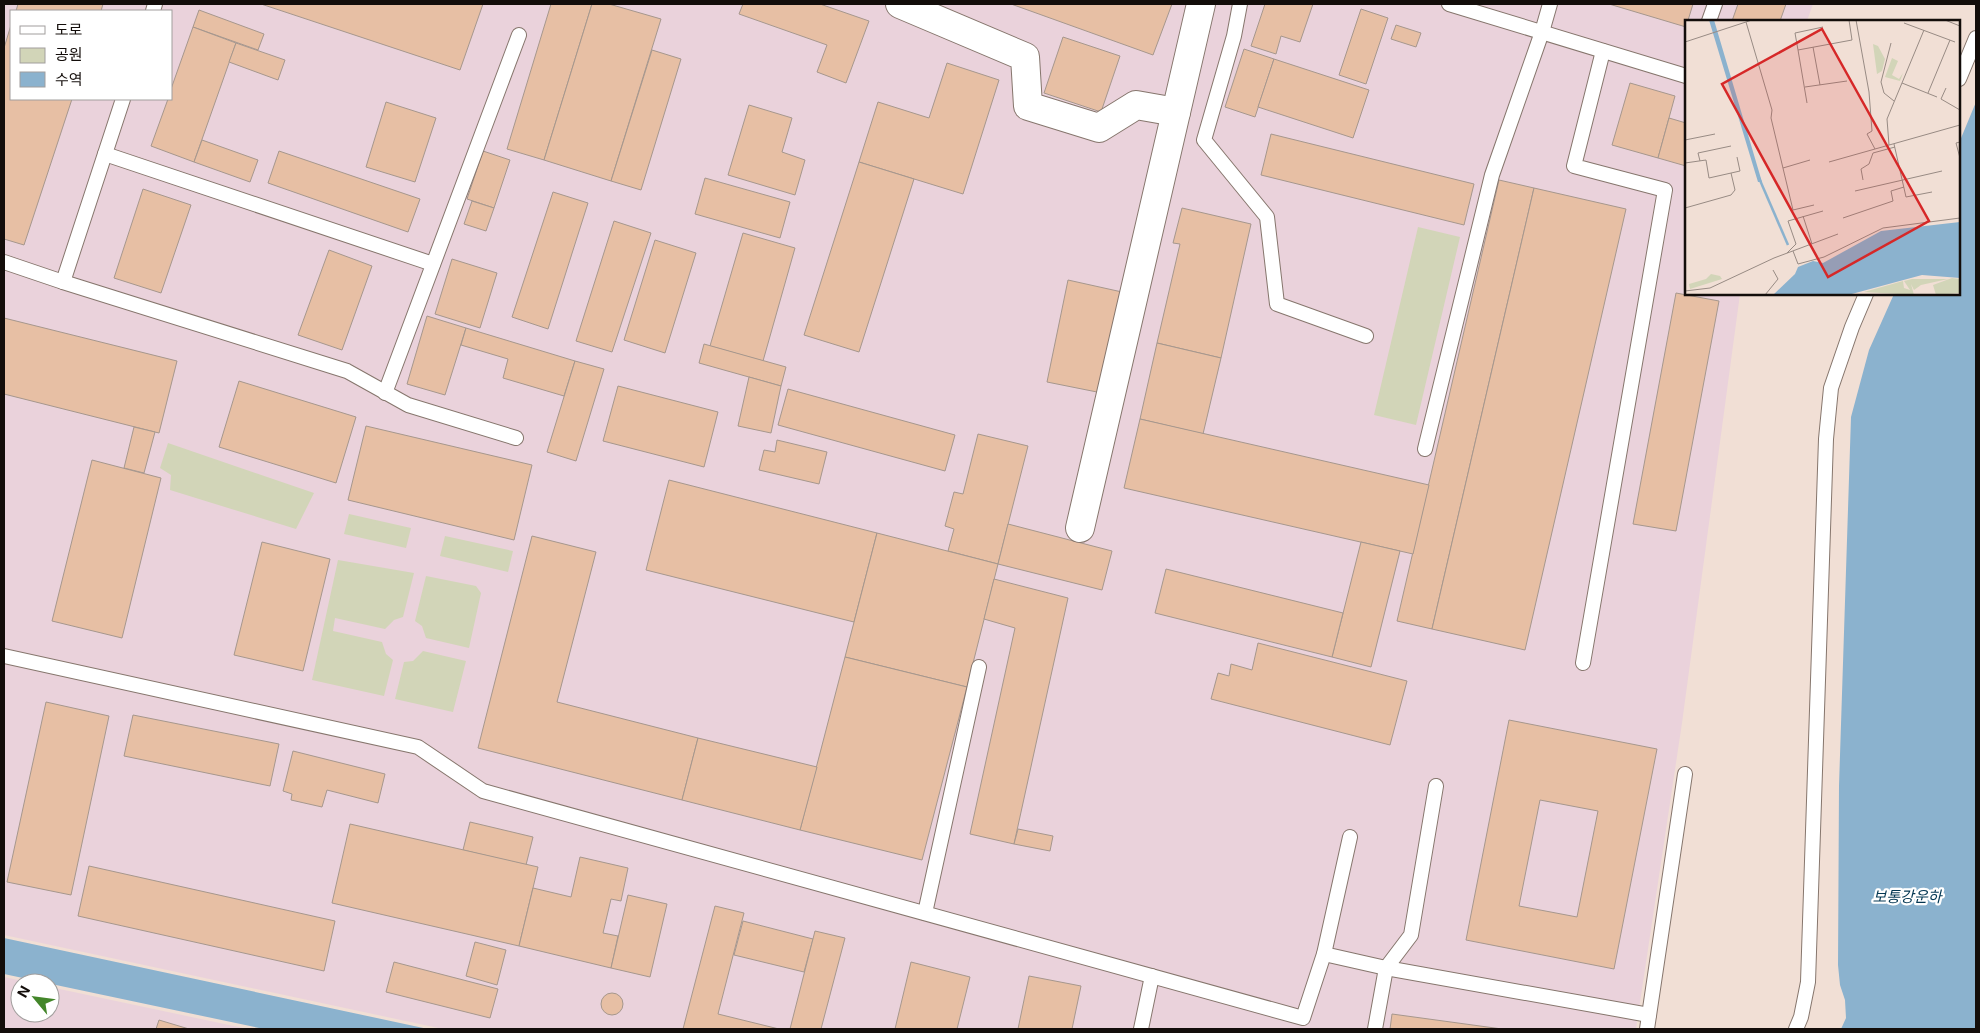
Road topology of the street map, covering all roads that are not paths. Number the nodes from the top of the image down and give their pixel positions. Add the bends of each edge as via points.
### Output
1 (900, 4) edge
2 (1201, 4) edge
3 (1240, 4) edge
4 (1449, 4) edge
5 (1550, 4) edge
6 (1714, 4) edge
7 (1709, 20) edge
8 (1542, 32) junction
9 (519, 35) dead end
10 (1976, 38) edge
11 (1603, 51) junction
12 (1685, 76) edge
13 (1960, 77) edge
14 (123, 100) edge
15 (1176, 112) junction
16 (104, 154) junction
17 (4, 262) edge
18 (433, 264) junction
19 (63, 282) junction
20 (1866, 295) edge
21 (1366, 336) dead end
22 (385, 393) junction
23 (516, 438) dead end
24 (1425, 449) dead end
25 (1080, 528) dead end
26 (4, 656) edge
27 (1583, 663) dead end
28 (978, 667) dead end
29 (1685, 774) dead end
30 (1436, 786) dead end
31 (1350, 838) dead end
32 (924, 913) junction
33 (1324, 954) junction
34 (1386, 968) junction
35 (1152, 976) junction
36 (1649, 1015) junction
37 (1140, 1029) edge
38 (1375, 1029) edge
39 (1647, 1029) edge
40 (1796, 1029) edge

1 - 15 street via 1025,57 1028,106 1099,128 1136,104
2 - 15 street
3 - 21 lane via 1204,140 1267,217 1277,304
4 - 8 lane
5 - 8 lane
6 - 7 lane
8 - 11 lane
8 - 24 lane via 1492,175
9 - 18 lane
10 - 13 lane
11 - 12 lane
11 - 27 lane via 1574,166 1665,190
14 - 16 lane
15 - 25 street
16 - 18 lane
16 - 19 lane
17 - 19 lane
18 - 22 lane
19 - 22 lane via 347,371
20 - 40 lane via 1831,388 1826,439 1808,982
22 - 23 lane via 408,406
26 - 32 lane via 418,747 483,791
28 - 32 lane
29 - 36 lane
30 - 34 lane via 1411,935
31 - 33 lane
32 - 35 lane
33 - 34 lane
33 - 35 lane via 1303,1018
34 - 36 lane
34 - 38 lane
35 - 37 lane
36 - 39 lane

